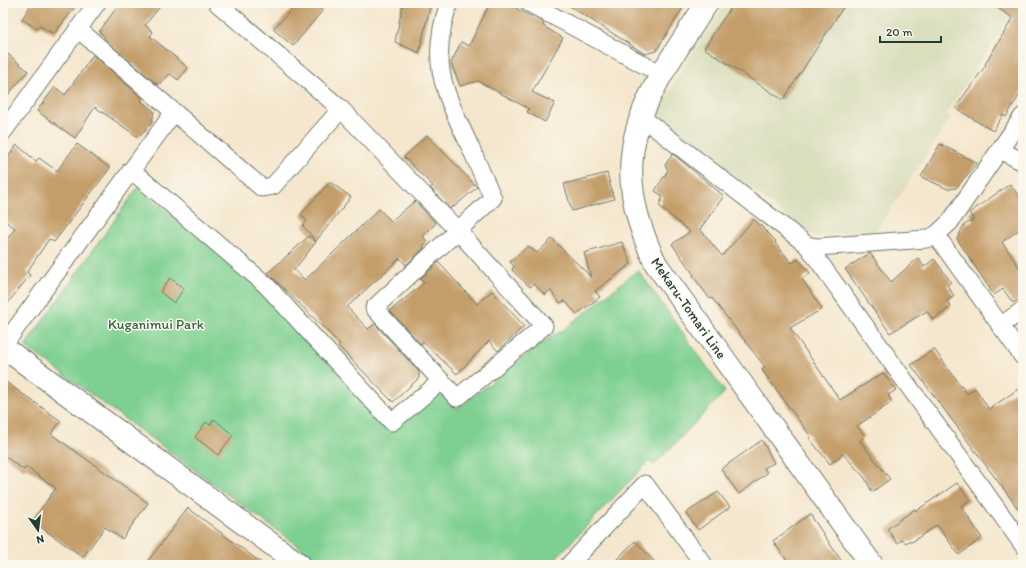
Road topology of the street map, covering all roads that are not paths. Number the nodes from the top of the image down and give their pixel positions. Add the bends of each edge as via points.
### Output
1 (98, 3) edge
2 (217, 3) edge
3 (450, 3) edge
4 (529, 3) edge
5 (707, 3) edge
6 (78, 30) junction
7 (661, 74) junction
8 (342, 109) junction
9 (174, 112) junction
10 (640, 116) junction
11 (1023, 116) edge
12 (3, 132) edge
13 (1000, 150) junction
14 (1023, 162) edge
15 (131, 170) junction
16 (458, 231) junction
17 (936, 235) junction
18 (807, 245) junction
19 (1023, 310) edge
20 (1000, 326) junction
21 (3, 347) edge
22 (1023, 357) edge
23 (441, 381) junction
24 (1023, 545) edge
25 (300, 565) edge
26 (569, 565) edge
27 (704, 565) edge
28 (872, 565) edge

1 - 6 street
2 - 8 street
3 - 16 street via 440,46 444,87 451,108 493,198
4 - 7 street
5 - 7 street, Mekaru-Tomari Line
6 - 9 street
6 - 12 street
7 - 10 street, Mekaru-Tomari Line
8 - 9 street via 273,186 262,188
8 - 16 street
9 - 15 street
10 - 18 street
10 - 28 street, Mekaru-Tomari Line via 631,160 633,197 642,231 656,264
11 - 13 street
13 - 14 street
13 - 17 street via 950,222
15 - 21 street
15 - 23 street via 265,284 392,422
16 - 23 street via 374,308
16 - 23 street via 544,326 457,398
17 - 18 street via 926,239 830,246
17 - 20 street
18 - 24 street
19 - 20 street
20 - 22 street
21 - 25 street
26 - 27 street via 645,484

